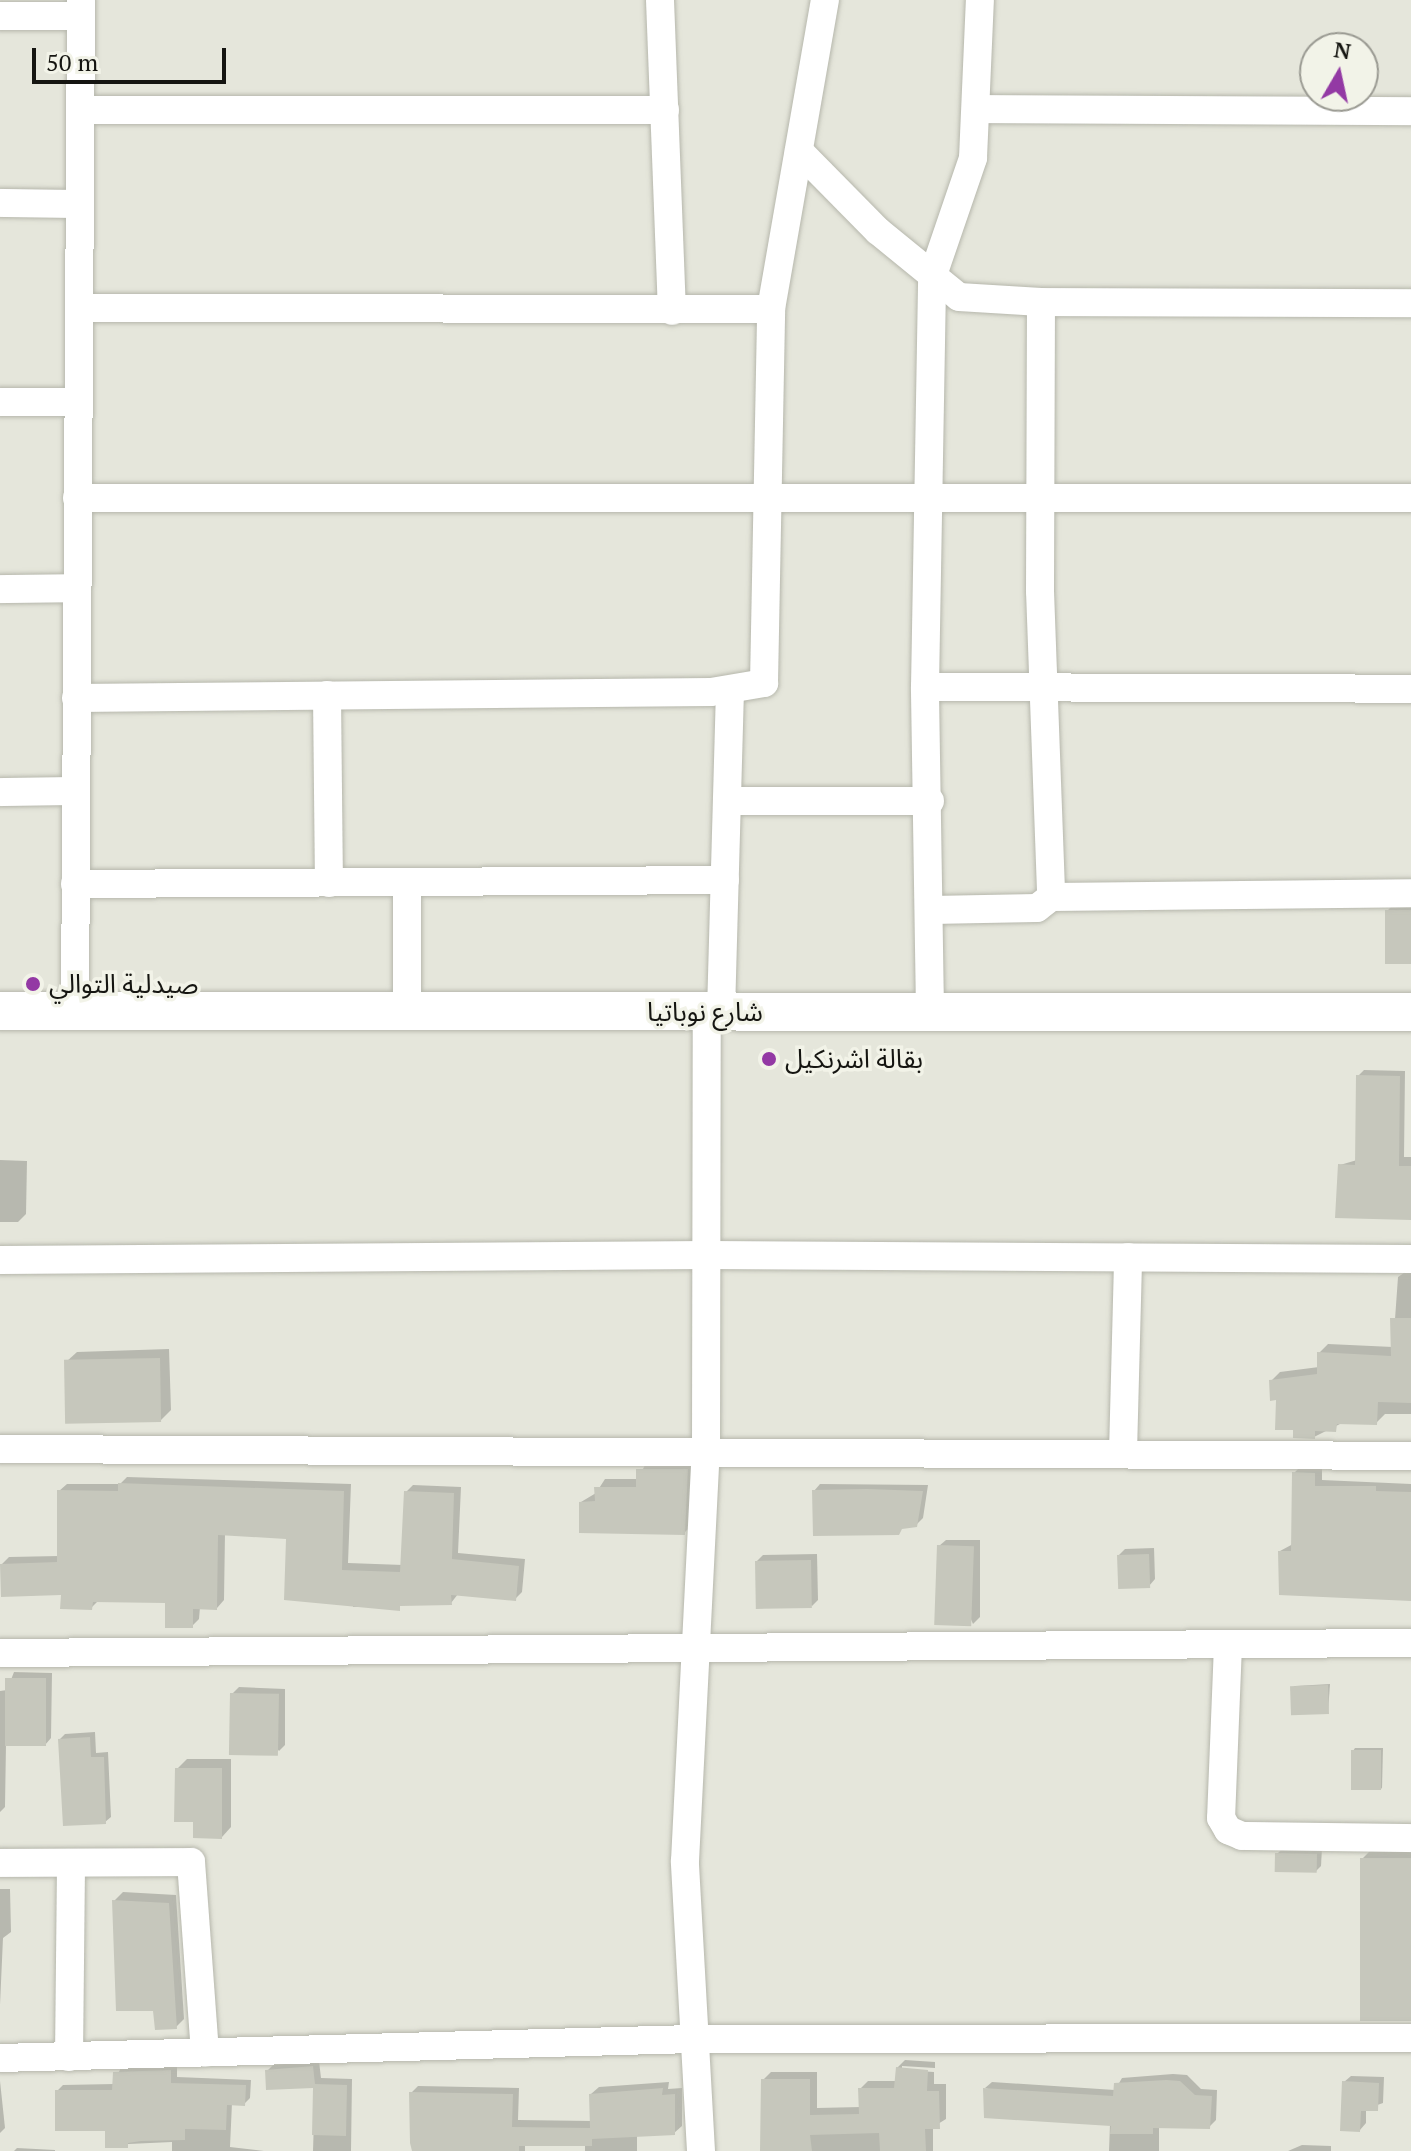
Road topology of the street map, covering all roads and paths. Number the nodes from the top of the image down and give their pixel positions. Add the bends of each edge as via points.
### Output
1 (660, 0) edge
2 (825, 0) edge
3 (980, 0) edge
4 (80, 8) edge
5 (0, 16) edge
6 (978, 109) junction
7 (80, 110) junction
8 (665, 110) junction
9 (1411, 111) edge
10 (799, 151) junction
11 (0, 203) edge
12 (79, 204) junction
13 (932, 278) junction
14 (1041, 302) junction
15 (1411, 303) edge
16 (79, 308) junction
17 (771, 309) junction
18 (672, 311) junction
19 (0, 402) edge
20 (78, 402) junction
21 (768, 496) junction
22 (925, 497) junction
23 (77, 498) junction
24 (1411, 498) edge
25 (1041, 501) junction
26 (77, 588) junction
27 (0, 589) edge
28 (1043, 686) junction
29 (925, 687) junction
30 (1411, 689) edge
31 (730, 691) junction
32 (327, 695) junction
33 (76, 698) junction
34 (75, 791) junction
35 (0, 792) edge
36 (727, 801) junction
37 (930, 801) junction
38 (725, 880) junction
39 (407, 882) junction
40 (329, 883) junction
41 (75, 884) junction
42 (1411, 893) edge
43 (1051, 897) junction
44 (931, 910) junction
45 (0, 1011) edge
46 (75, 1011) junction
47 (407, 1011) junction
48 (930, 1011) junction
49 (714, 1012) junction
50 (1411, 1012) edge
51 (707, 1255) junction
52 (1128, 1257) junction
53 (1411, 1259) edge
54 (0, 1260) edge
55 (706, 1448) junction
56 (0, 1449) edge
57 (1123, 1453) junction
58 (1411, 1456) edge
59 (1411, 1643) edge
60 (1228, 1645) junction
61 (698, 1647) junction
62 (0, 1653) edge
63 (1411, 1838) edge
64 (0, 1863) edge
65 (71, 1863) junction
66 (1411, 2038) edge
67 (693, 2039) junction
68 (205, 2052) junction
69 (69, 2057) junction
70 (0, 2058) edge
71 (701, 2151) edge

1 - 8 street
2 - 10 street
3 - 6 street
4 - 5 street
4 - 7 street
6 - 9 street
6 - 13 street via 968,181
7 - 8 street
7 - 12 street
8 - 18 street
10 - 13 street
10 - 17 street
11 - 12 street
12 - 16 street
13 - 14 street via 959,297
13 - 22 street
14 - 15 street
14 - 25 street
16 - 18 street
16 - 20 street
17 - 18 street
17 - 21 street
19 - 20 street
20 - 23 street
21 - 22 street
21 - 23 street
21 - 31 street via 767,676 758,688
22 - 25 street
22 - 29 street
23 - 26 street
24 - 25 street
25 - 28 street
26 - 27 street
26 - 33 street
28 - 29 street
28 - 30 street
28 - 43 street
29 - 37 street
31 - 32 street
31 - 36 street
32 - 33 street
32 - 40 street
33 - 34 street
34 - 35 street
34 - 41 street
36 - 37 street
36 - 38 street
37 - 44 street
38 - 39 street
38 - 49 street
39 - 40 street
39 - 47 street
40 - 41 street
41 - 46 street
42 - 43 street
43 - 44 street via 1037,908
44 - 48 street
45 - 46 street, شارع نوباتيا
46 - 47 street, شارع نوباتيا
47 - 49 street, شارع نوباتيا
48 - 49 street, شارع نوباتيا
48 - 50 street, شارع نوباتيا
49 - 51 street
51 - 52 street
51 - 54 street
51 - 55 street
52 - 53 street
52 - 57 street
55 - 56 street
55 - 57 street
55 - 61 street
57 - 58 street
59 - 60 street
60 - 61 street
60 - 63 street via 1221,1818 1228,1830 1242,1836
61 - 62 street
61 - 67 street via 685,1861
64 - 65 street
65 - 68 street via 191,1862
65 - 69 street
66 - 67 street
67 - 68 street
67 - 71 street
68 - 69 street
69 - 70 street

